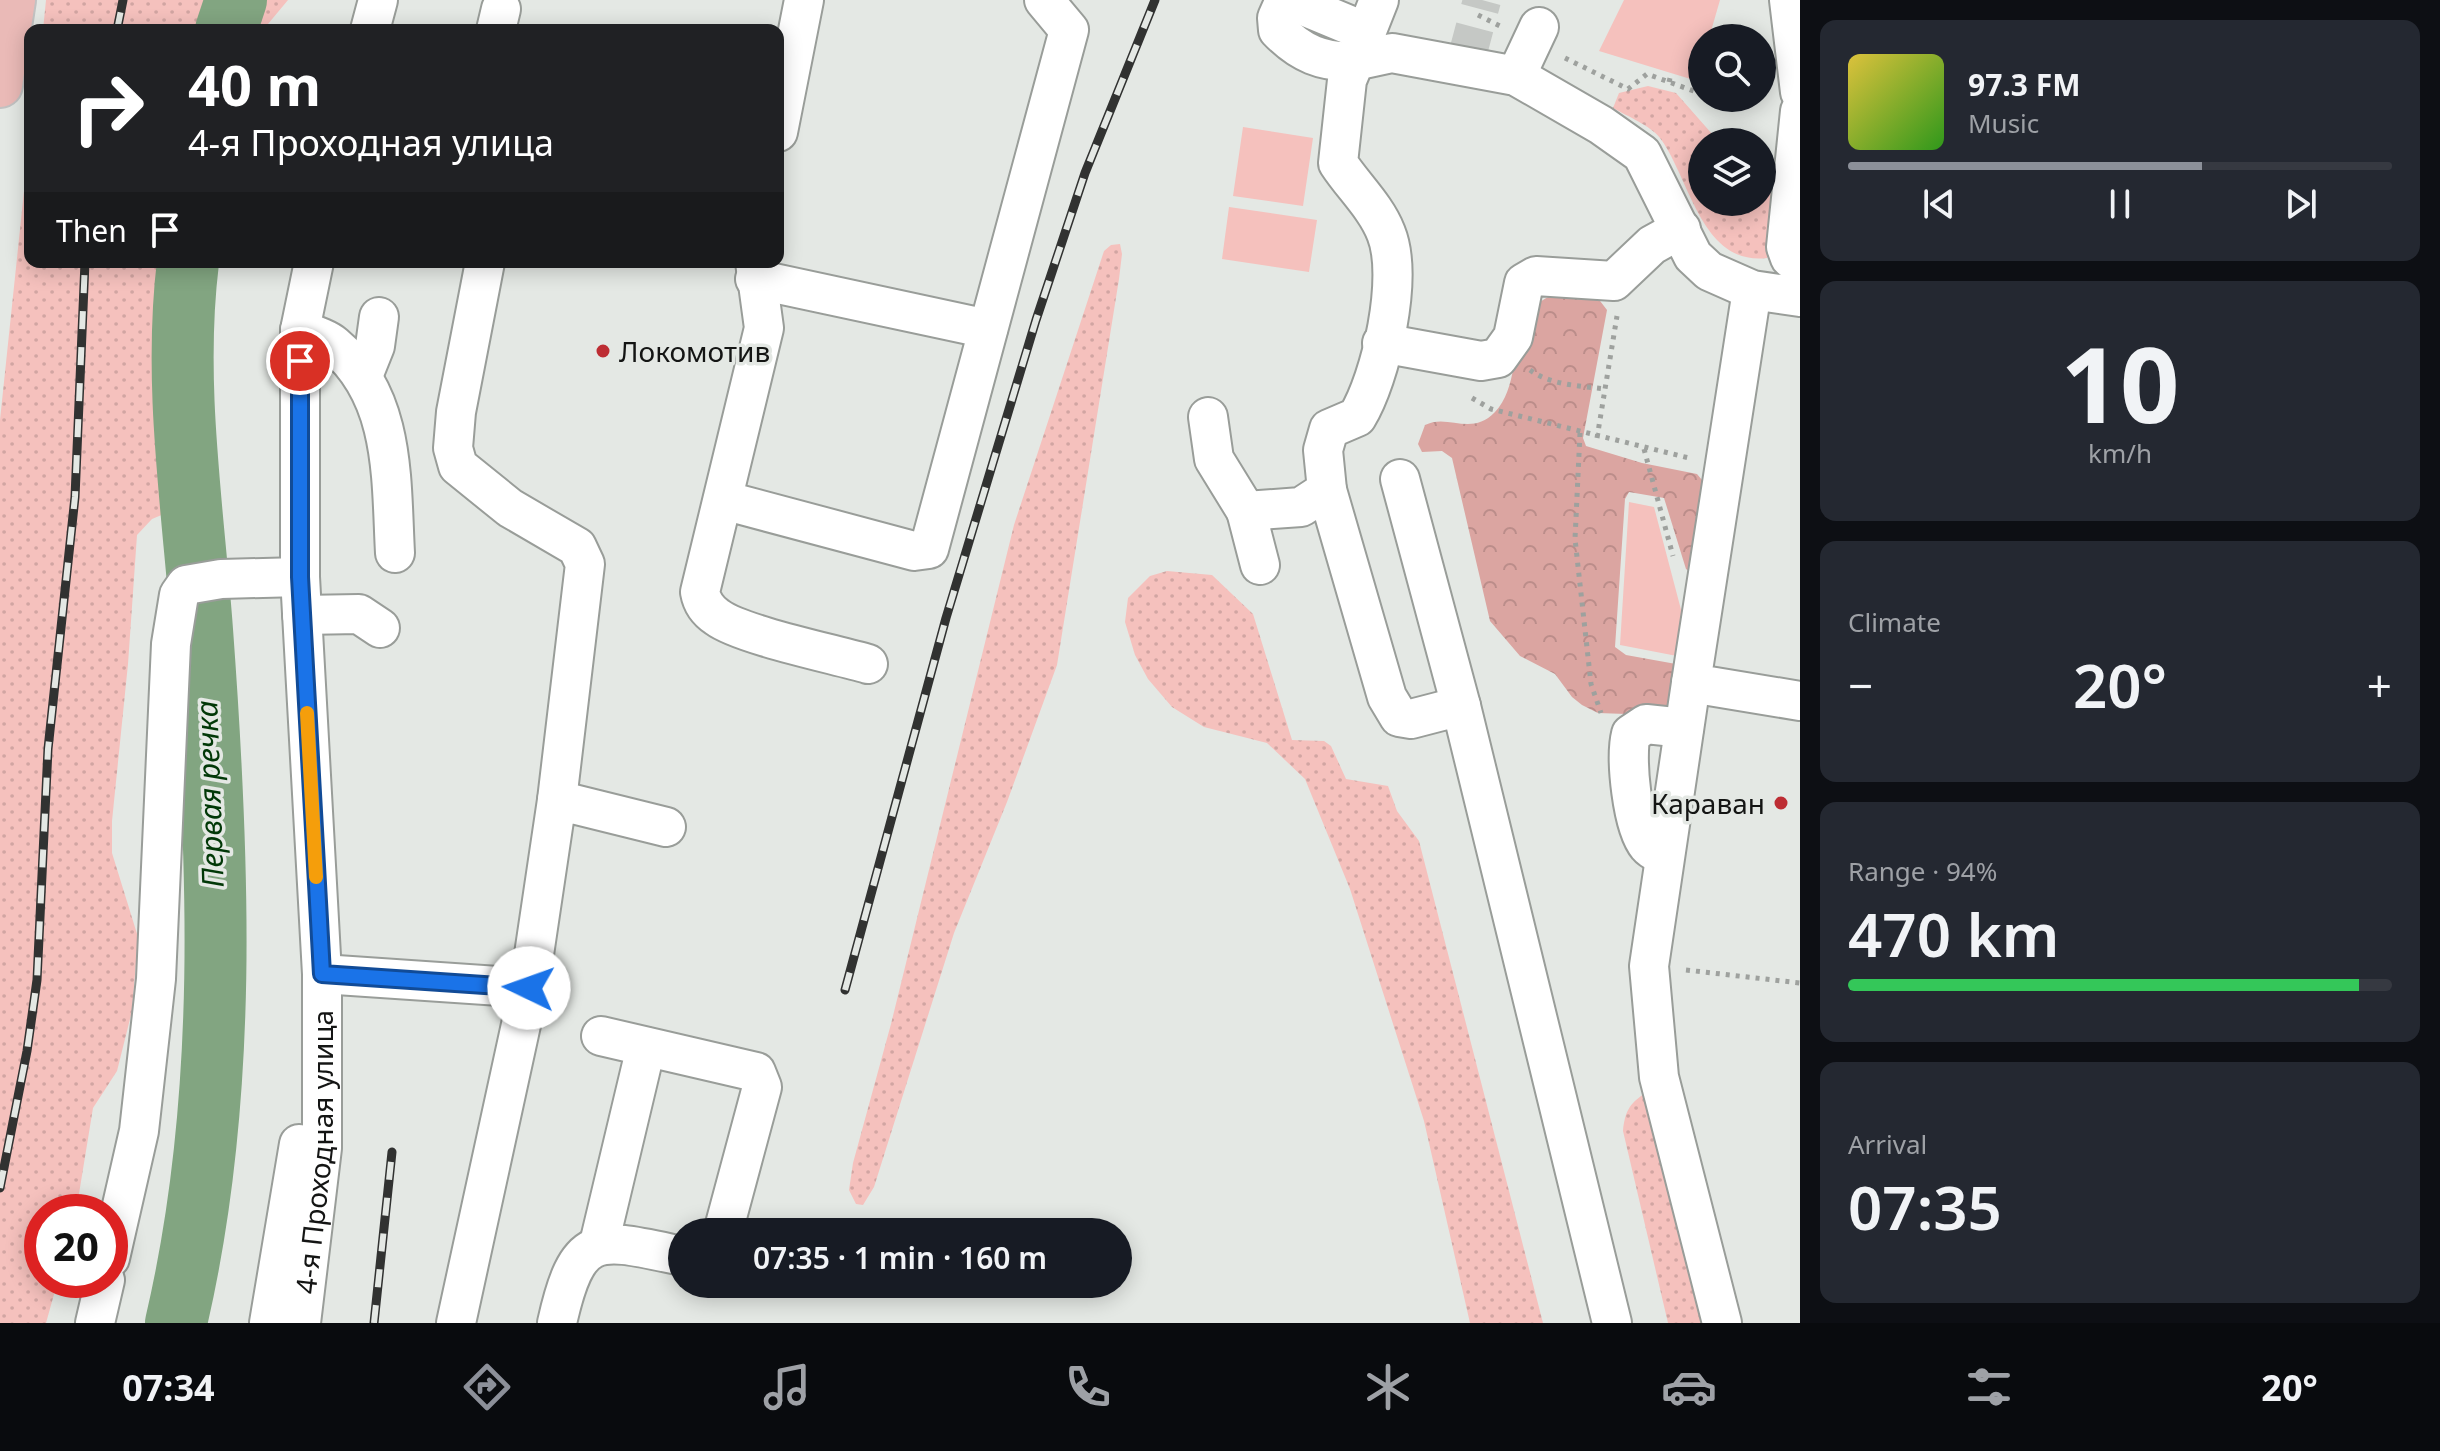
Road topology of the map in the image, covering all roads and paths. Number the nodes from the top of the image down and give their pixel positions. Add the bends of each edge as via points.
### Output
1 (13, 0) edge
2 (378, 0) edge
3 (804, 0) edge
4 (1044, 0) edge
5 (1287, 0) edge
6 (1789, 0) edge
7 (372, 24) edge
8 (1539, 27) dead end
9 (1367, 31) edge
10 (1647, 74) dead end
11 (1671, 74) dead end
12 (1516, 76) junction
13 (1669, 82) junction
14 (0, 85) edge
15 (1688, 89) edge
16 (1800, 92) edge
17 (784, 102) edge
18 (1800, 111) edge
19 (1681, 229) junction
20 (1800, 266) edge
21 (313, 268) edge
22 (484, 268) edge
23 (755, 270) edge
24 (1752, 290) junction
25 (1800, 297) edge
26 (1619, 304) dead end
27 (379, 317) dead end
28 (988, 329) junction
29 (300, 330) junction
30 (1382, 343) junction
31 (363, 376) junction
32 (1538, 376) dead end
33 (1605, 389) junction
34 (1466, 395) dead end
35 (1208, 417) dead end
36 (1580, 433) junction
37 (1597, 438) junction
38 (1644, 449) junction
39 (1724, 465) junction
40 (1400, 479) dead end
41 (1327, 490) junction
42 (723, 500) junction
43 (1246, 511) junction
44 (395, 553) dead end
45 (1260, 565) dead end
46 (1677, 570) dead end
47 (300, 577) junction
48 (302, 615) junction
49 (380, 628) dead end
50 (868, 664) dead end
51 (1691, 683) junction
52 (1800, 701) edge
53 (1461, 706) junction
54 (1684, 728) junction
55 (1631, 734) junction
56 (557, 800) junction
57 (666, 827) dead end
58 (1664, 856) junction
59 (1649, 966) junction
60 (322, 974) junction
61 (1800, 983) edge
62 (529, 988) junction
63 (297, 1030) dead end
64 (601, 1036) dead end
65 (646, 1047) junction
66 (123, 1194) edge
67 (727, 1218) edge
68 (599, 1244) junction
69 (668, 1253) edge
70 (101, 1298) edge
71 (95, 1323) edge
72 (269, 1323) edge
73 (301, 1323) edge
74 (456, 1323) edge
75 (557, 1323) edge
76 (1612, 1323) edge
77 (1722, 1323) edge

1 - 14 main road
2 - 7 street
3 - 17 street
4 - 28 street via 1069,30
5 - 9 street via 1277,18 1278,30 1321,60
6 - 16 street
8 - 12 street
9 - 12 street via 1392,53
9 - 30 street via 1347,80 1337,156 1377,215 1392,249
10 - 13 path
11 - 13 path
12 - 19 street via 1642,154
13 - 15 path
18 - 20 street via 1786,247
19 - 24 street via 1693,256 1709,271
19 - 30 street via 1652,245 1614,281 1528,279 1513,337 1498,358 1481,361
21 - 29 street, 4-я Проходная улица
22 - 56 street via 456,412 453,448 458,466 510,508 577,547 585,564
23 - 28 street
23 - 42 street via 764,328
24 - 25 street
24 - 39 street
26 - 33 path
27 - 31 street
28 - 42 street via 929,549 914,551
29 - 31 street via 333,343
29 - 47 street, 4-я Проходная улица
30 - 41 street via 1357,417 1329,429 1325,439
31 - 44 street via 384,423
32 - 33 path
33 - 37 path
34 - 36 path via 1491,409
35 - 43 street via 1214,459
36 - 37 path
36 - 55 path via 1575,539 1591,684 1596,707
37 - 38 path
38 - 39 path
38 - 46 path
39 - 51 street
40 - 53 street
41 - 43 street via 1301,507
41 - 53 street via 1392,709 1411,719
42 - 50 street via 700,592 708,610 742,628
43 - 45 street
47 - 48 street, 4-я Проходная улица
47 - 66 street via 204,582 179,595 171,644 156,979 143,1101
48 - 49 street via 359,614
48 - 60 street, 4-я Проходная улица
51 - 52 street
51 - 54 street
53 - 76 street
54 - 55 street via 1646,724
54 - 58 street
55 - 58 street via 1629,768 1641,833 1647,845
56 - 57 street
56 - 62 street
58 - 59 street
59 - 61 path
59 - 77 street via 1659,1077
60 - 62 street
60 - 73 street, 4-я Проходная улица via 322,1148
62 - 74 street
63 - 72 street via 299,1146
64 - 65 street
65 - 67 street via 756,1072 762,1087
65 - 68 street
68 - 69 street
68 - 75 street via 581,1255 567,1280
70 - 71 street

